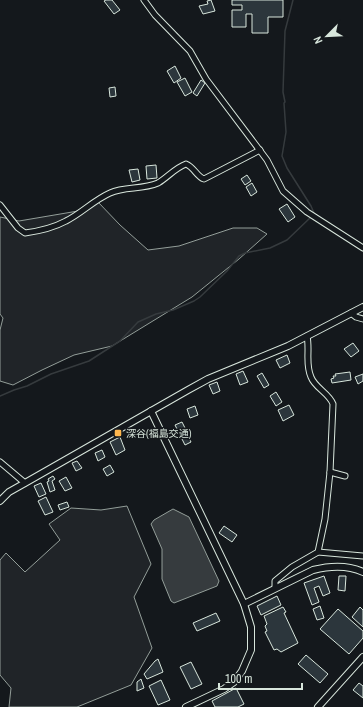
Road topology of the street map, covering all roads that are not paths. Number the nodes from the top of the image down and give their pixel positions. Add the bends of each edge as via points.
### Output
1 (144, 0) edge
2 (260, 150) junction
3 (0, 205) edge
4 (363, 248) edge
5 (363, 307) edge
6 (351, 313) junction
7 (363, 319) edge
8 (307, 336) junction
9 (151, 411) junction
10 (0, 462) edge
11 (330, 472) junction
12 (345, 476) dead end
13 (24, 483) junction
14 (0, 501) edge
15 (318, 552) junction
16 (363, 556) edge
17 (363, 572) edge
18 (275, 588) junction
19 (244, 604) junction
20 (363, 657) edge
21 (186, 707) edge
22 (318, 707) edge

1 - 2 street via 190,51 206,79
2 - 3 street via 204,179 186,164 180,166 158,182 110,193 67,221 45,230 25,233
2 - 4 street via 286,194 308,212
5 - 6 street
6 - 7 street
6 - 8 street
8 - 9 street via 208,379
8 - 11 street via 307,359 311,379 334,404
9 - 13 street
9 - 19 street
10 - 13 street
11 - 12 street
11 - 15 street via 325,519
13 - 14 street
15 - 16 street
15 - 18 street via 292,567 275,581
17 - 18 street via 343,567 313,570
18 - 19 street
19 - 21 street via 251,626 251,650 242,671 234,682 224,689
20 - 22 street

